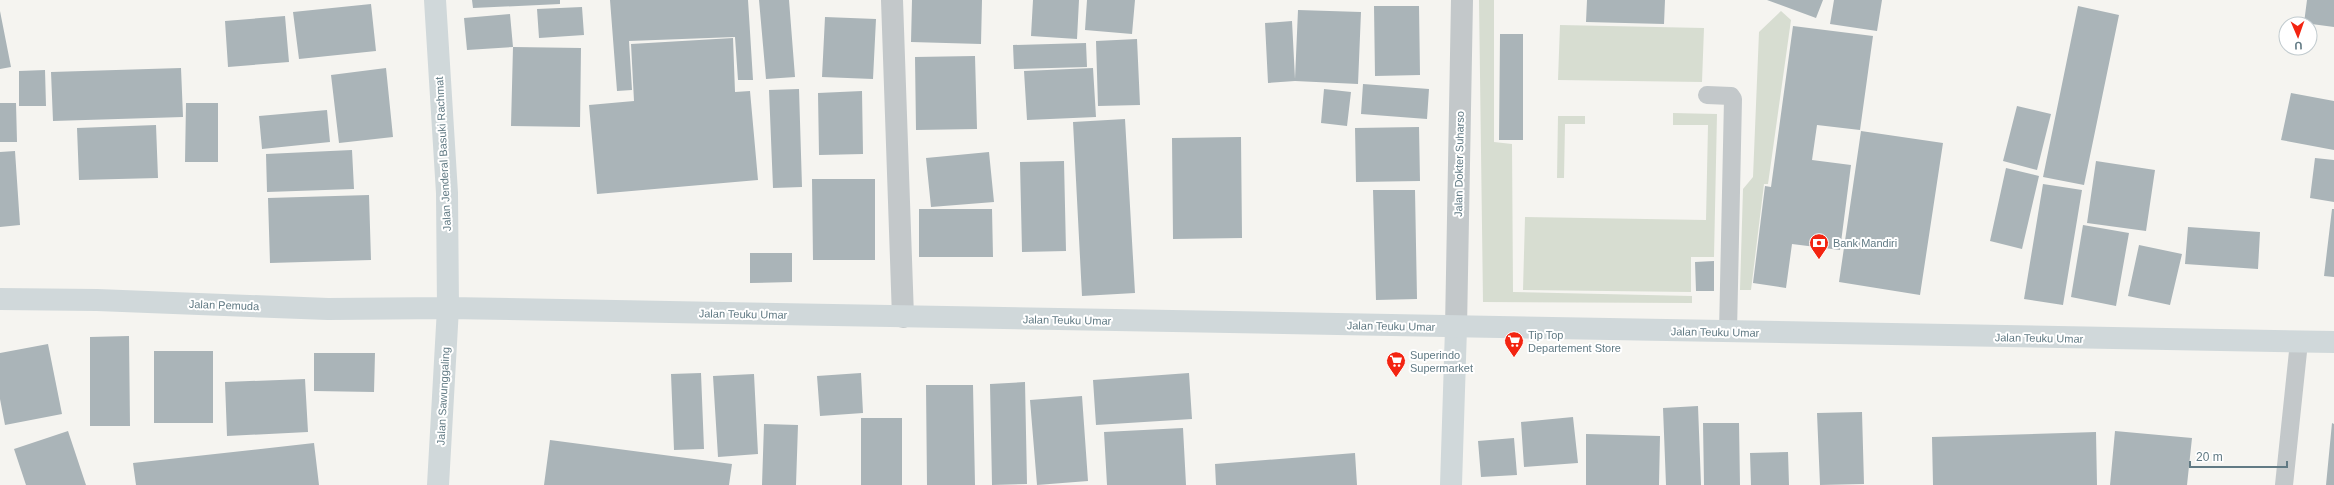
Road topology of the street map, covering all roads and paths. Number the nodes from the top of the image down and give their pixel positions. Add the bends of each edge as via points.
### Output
1 (435, 0) edge
2 (892, 0) edge
3 (1462, 0) edge
4 (1707, 95) dead end
5 (0, 299) edge
6 (448, 308) junction
7 (903, 317) junction
8 (1456, 328) junction
9 (1728, 332) junction
10 (2299, 342) junction
11 (2334, 342) edge
12 (438, 485) edge
13 (1451, 485) edge
14 (2284, 485) edge

1 - 6 main road, Jalan Jenderal Basuki Rachmat via 447,193
2 - 7 street
3 - 8 street, Jalan Dokter Suharso
4 - 9 lane via 1727,95 1733,99
5 - 6 main road, Jalan Pemuda via 328,309
6 - 7 main road, Jalan Teuku Umar
6 - 12 main road, Jalan Sawunggaling
7 - 8 main road, Jalan Teuku Umar
8 - 9 main road, Jalan Teuku Umar
8 - 13 main road
9 - 10 main road, Jalan Teuku Umar
10 - 11 main road, Jalan Teuku Umar
10 - 14 lane

